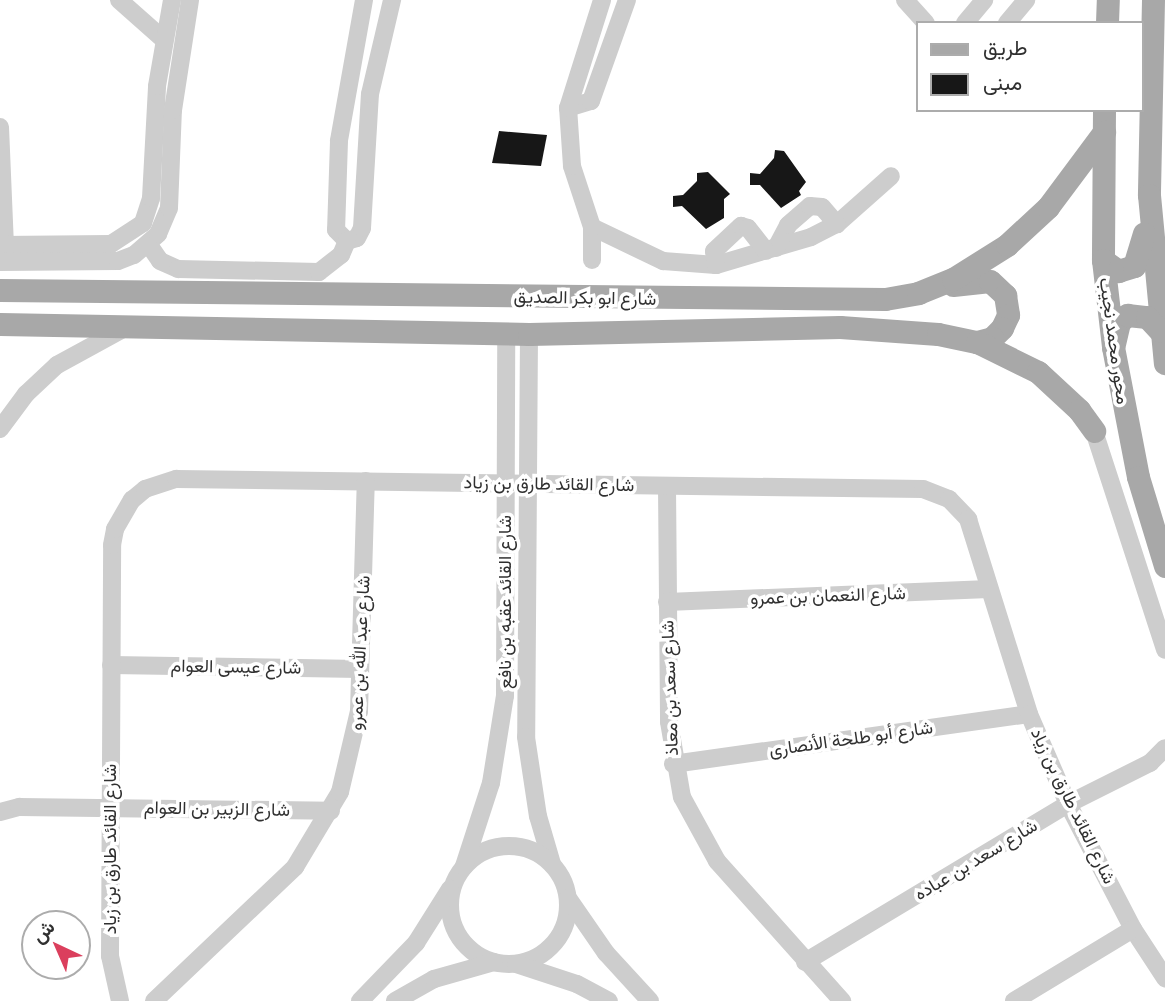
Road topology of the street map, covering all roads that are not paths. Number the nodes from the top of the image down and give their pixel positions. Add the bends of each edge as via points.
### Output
1 (119, 0) edge
2 (364, 0) edge
3 (392, 0) edge
4 (602, 0) edge
5 (627, 0) edge
6 (905, 0) edge
7 (984, 0) edge
8 (1026, 0) edge
9 (1108, 0) edge
10 (1153, 0) edge
11 (180, 3) edge
12 (138, 20) junction
13 (924, 21) edge
14 (967, 21) edge
15 (1009, 21) edge
16 (1107, 21) edge
17 (164, 40) junction
18 (568, 108) junction
19 (1104, 121) edge
20 (0, 127) edge
21 (891, 176) dead end
22 (1149, 195) junction
23 (362, 223) junction
24 (337, 224) junction
25 (837, 224) junction
26 (592, 227) junction
27 (347, 241) junction
28 (149, 245) junction
29 (771, 250) junction
30 (2, 251) edge
31 (592, 260) dead end
32 (1103, 260) junction
33 (716, 265) junction
34 (934, 286) junction
35 (0, 290) edge
36 (232, 293) junction
37 (0, 324) edge
38 (131, 325) junction
39 (233, 327) junction
40 (1160, 331) junction
41 (506, 333) junction
42 (529, 334) junction
43 (977, 342) junction
44 (1113, 347) junction
45 (1165, 363) edge
46 (0, 402) edge
47 (1, 428) edge
48 (1094, 431) joint
49 (366, 481) junction
50 (506, 483) junction
51 (527, 483) junction
52 (667, 486) junction
53 (1165, 566) edge
54 (989, 589) junction
55 (667, 602) junction
56 (1165, 650) edge
57 (111, 665) junction
58 (360, 669) junction
59 (1030, 714) junction
60 (1165, 748) edge
61 (1157, 762) edge
62 (673, 764) junction
63 (0, 798) edge
64 (1068, 804) junction
65 (19, 807) junction
66 (110, 808) junction
67 (331, 811) junction
68 (0, 812) edge
69 (552, 864) junction
70 (464, 866) junction
71 (454, 883) junction
72 (568, 898) junction
73 (1133, 929) junction
74 (494, 962) junction
75 (805, 962) junction
76 (513, 964) junction
77 (1165, 978) edge
78 (120, 1001) edge
79 (155, 1001) edge
80 (360, 1001) edge
81 (396, 1001) edge
82 (609, 1001) edge
83 (650, 1001) edge
84 (842, 1001) edge
85 (1014, 1001) edge

1 - 12 street
2 - 24 street via 345,93
3 - 23 street via 370,94
4 - 18 street
5 - 18 street via 591,101
6 - 13 street
7 - 14 street
8 - 15 street
9 - 16 main road
10 - 22 main road
11 - 12 street via 155,18
11 - 17 street
11 - 28 street via 169,208
12 - 17 street
17 - 30 street via 151,198 143,223 111,244
18 - 26 street via 572,166
19 - 32 main road, محور محمد نجيب
19 - 34 main road, شارع ابو بكر الصديق via 1032,224 975,268
20 - 30 street
21 - 25 street
22 - 32 main road via 1140,260 1118,271
22 - 40 main road
23 - 24 street via 352,215
23 - 27 street via 358,238
24 - 27 street via 338,235
25 - 29 street
25 - 29 street via 822,207 810,206 788,225
26 - 31 street
26 - 33 street via 663,261
27 - 28 street via 341,256 319,272 178,269 160,261
28 - 30 street via 109,262
29 - 33 street
29 - 33 street via 741,226 714,251
32 - 44 main road, محور محمد نجيب
34 - 36 main road, شارع ابو بكر الصديق via 885,299 845,301
34 - 43 main road via 990,281 1001,289 1009,308 1006,322 992,338
35 - 36 main road, شارع ابو بكر الصديق
36 - 39 main road
37 - 38 main road, شارع ابو بكر الصديق
38 - 39 main road, شارع ابو بكر الصديق
38 - 47 street via 92,342 57,365 26,394
39 - 41 main road, شارع ابو بكر الصديق
40 - 44 main road via 1147,317 1127,315 1119,322
40 - 45 main road
41 - 42 main road, شارع ابو بكر الصديق
41 - 50 street, شارع القائد عقبه بن نافع
42 - 43 main road, شارع ابو بكر الصديق via 840,327
42 - 51 street, شارع القائد عقبه بن نافع
43 - 48 main road, شارع ابو بكر الصديق via 1038,372 1079,410
44 - 53 main road, محور محمد نجيب via 1139,477
46 - 47 street
48 - 56 street
49 - 50 street, شارع القائد طارق بن زياد
49 - 57 street, شارع القائد طارق بن زياد via 176,479 145,489 132,500 115,529
49 - 58 street, شارع عبد الله بن عمرو
50 - 51 street, شارع القائد طارق بن زياد
50 - 70 street, شارع القائد عقبه بن نافع via 505,696 491,783
51 - 52 street, شارع القائد طارق بن زياد
51 - 69 street, شارع القائد عقبه بن نافع via 526,737 538,816
52 - 54 street, شارع القائد طارق بن زياد via 923,489 949,499 968,519
52 - 55 street, شارع سعد بن معاذ
54 - 55 street, شارع النعمان بن عمرو
54 - 59 street, شارع القائد طارق بن زياد
55 - 62 street, شارع سعد بن معاذ
57 - 58 street, شارع عيسى العوام
57 - 66 street, شارع القائد طارق بن زياد
58 - 67 street, شارع عبد الله بن عمرو via 357,733
59 - 62 street, شارع أبو طلحة الأنصارى
59 - 64 street, شارع القائد طارق بن زياد
60 - 61 street, شارع سعد بن عباده
61 - 64 street, شارع سعد بن عباده
62 - 75 street, شارع سعد بن معاذ via 703,841
63 - 65 street, شارع الزبير بن العوام
64 - 73 street, شارع القائد طارق بن زياد
64 - 75 street, شارع سعد بن عباده
65 - 66 street, شارع الزبير بن العوام
65 - 68 street, شارع الزبير بن العوام
66 - 67 street, شارع الزبير بن العوام
66 - 78 street, شارع القائد طارق بن زياد via 110,956
67 - 79 street, شارع عبد الله بن عمرو via 295,867
69 - 70 street via 517,846 479,854
69 - 72 street
70 - 71 street
71 - 74 street via 450,903 457,931 476,954
71 - 80 street via 415,943
72 - 76 street via 560,935 531,959
72 - 83 street via 606,953
73 - 77 street, شارع القائد طارق بن زياد
73 - 85 street
74 - 76 street
74 - 81 street via 434,979
75 - 84 street, شارع سعد بن معاذ
76 - 82 street via 577,984

